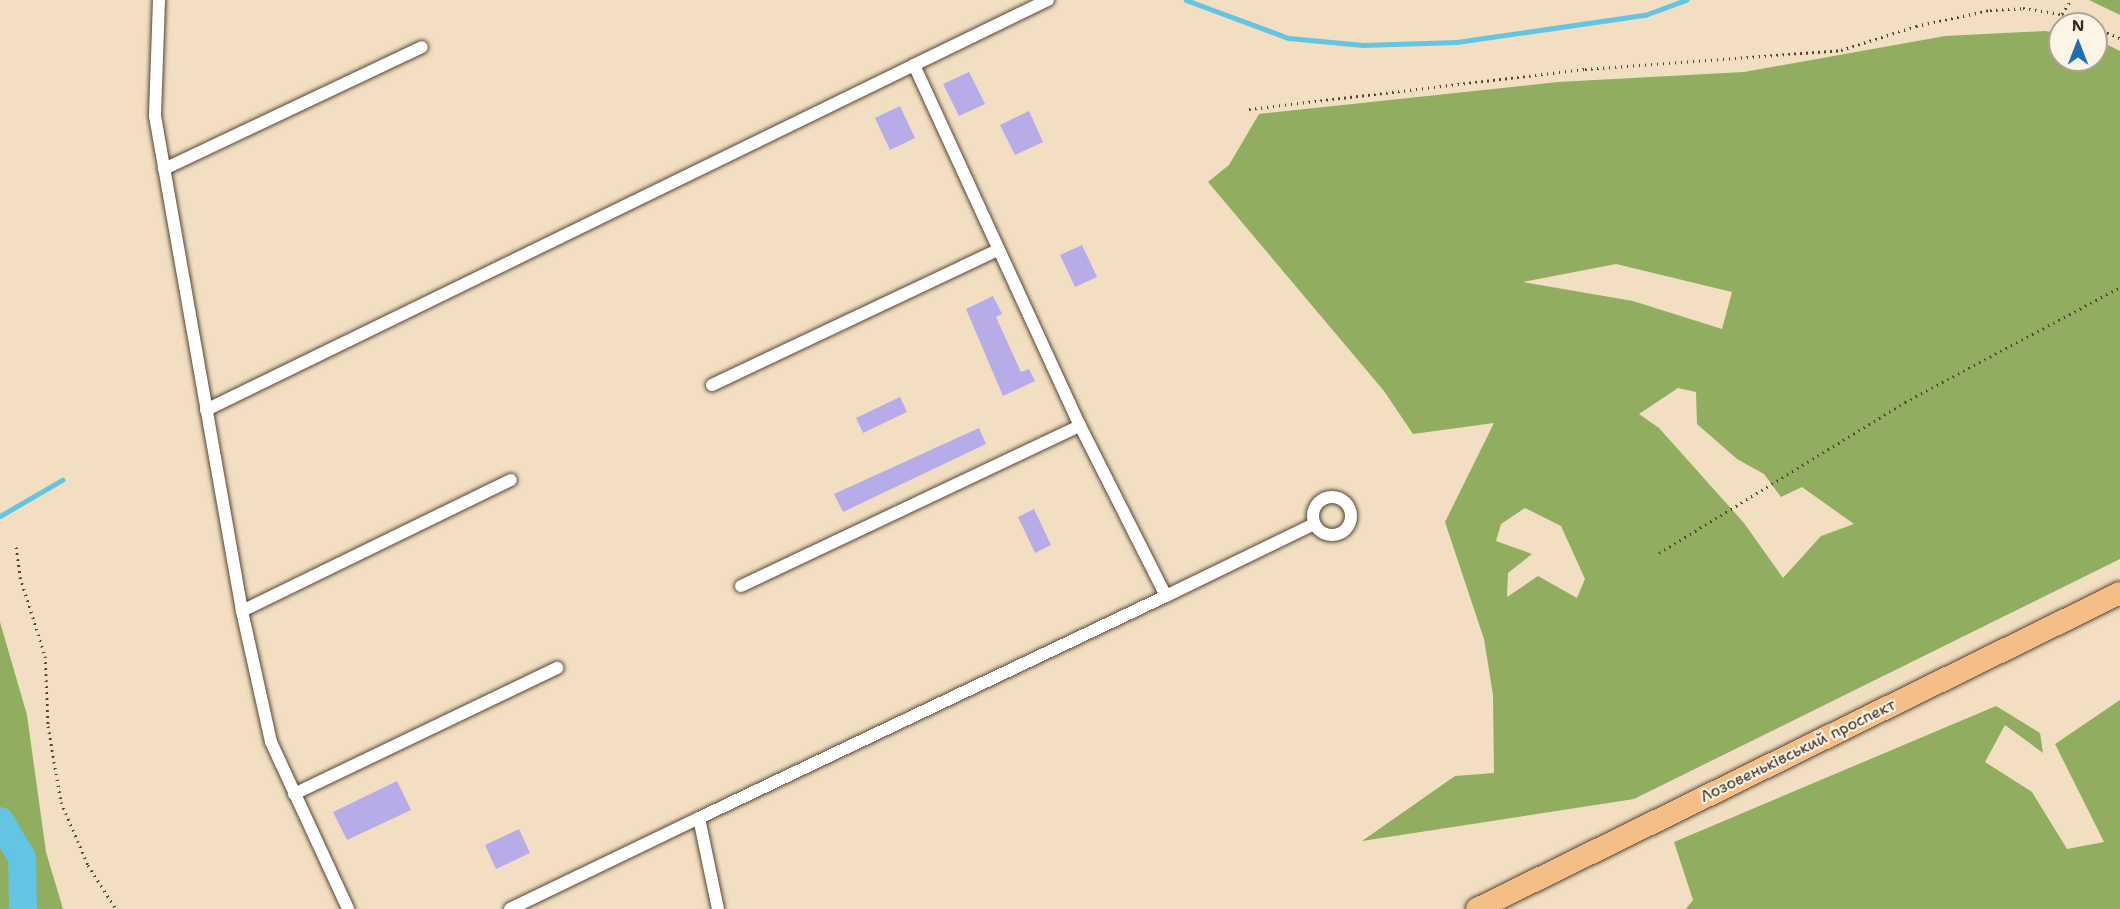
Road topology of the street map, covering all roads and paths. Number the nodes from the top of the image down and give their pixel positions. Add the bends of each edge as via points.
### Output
1 (159, 0) edge
2 (1048, 0) edge
3 (2049, 12) edge
4 (423, 46) dead end
5 (914, 65) junction
6 (1249, 109) dead end
7 (164, 169) junction
8 (997, 250) junction
9 (2120, 287) edge
10 (712, 385) dead end
11 (207, 410) junction
12 (1080, 426) junction
13 (511, 480) dead end
14 (1314, 524) dead end
15 (16, 547) dead end
16 (1659, 553) dead end
17 (741, 586) dead end
18 (2120, 593) edge
19 (1166, 596) junction
20 (242, 611) junction
21 (557, 668) dead end
22 (294, 795) junction
23 (699, 818) junction
24 (116, 909) edge
25 (348, 909) edge
26 (510, 909) edge
27 (718, 909) edge
28 (1477, 909) edge

1 - 7 street via 155,116
2 - 5 street
3 - 6 path via 2023,8 1990,10 1916,26 1841,50 1585,69
4 - 7 street
5 - 8 street
5 - 11 street
7 - 11 street
8 - 10 street
8 - 12 street
9 - 16 path via 1905,402
11 - 20 street
12 - 17 street
12 - 19 street
13 - 20 street
14 - 19 street
15 - 24 path via 20,577 45,656 48,726 61,802 88,865
18 - 28 highway, Лозовеньківський проспект
19 - 23 street
20 - 22 street via 271,742
21 - 22 street
22 - 25 street
23 - 26 street
23 - 27 street

